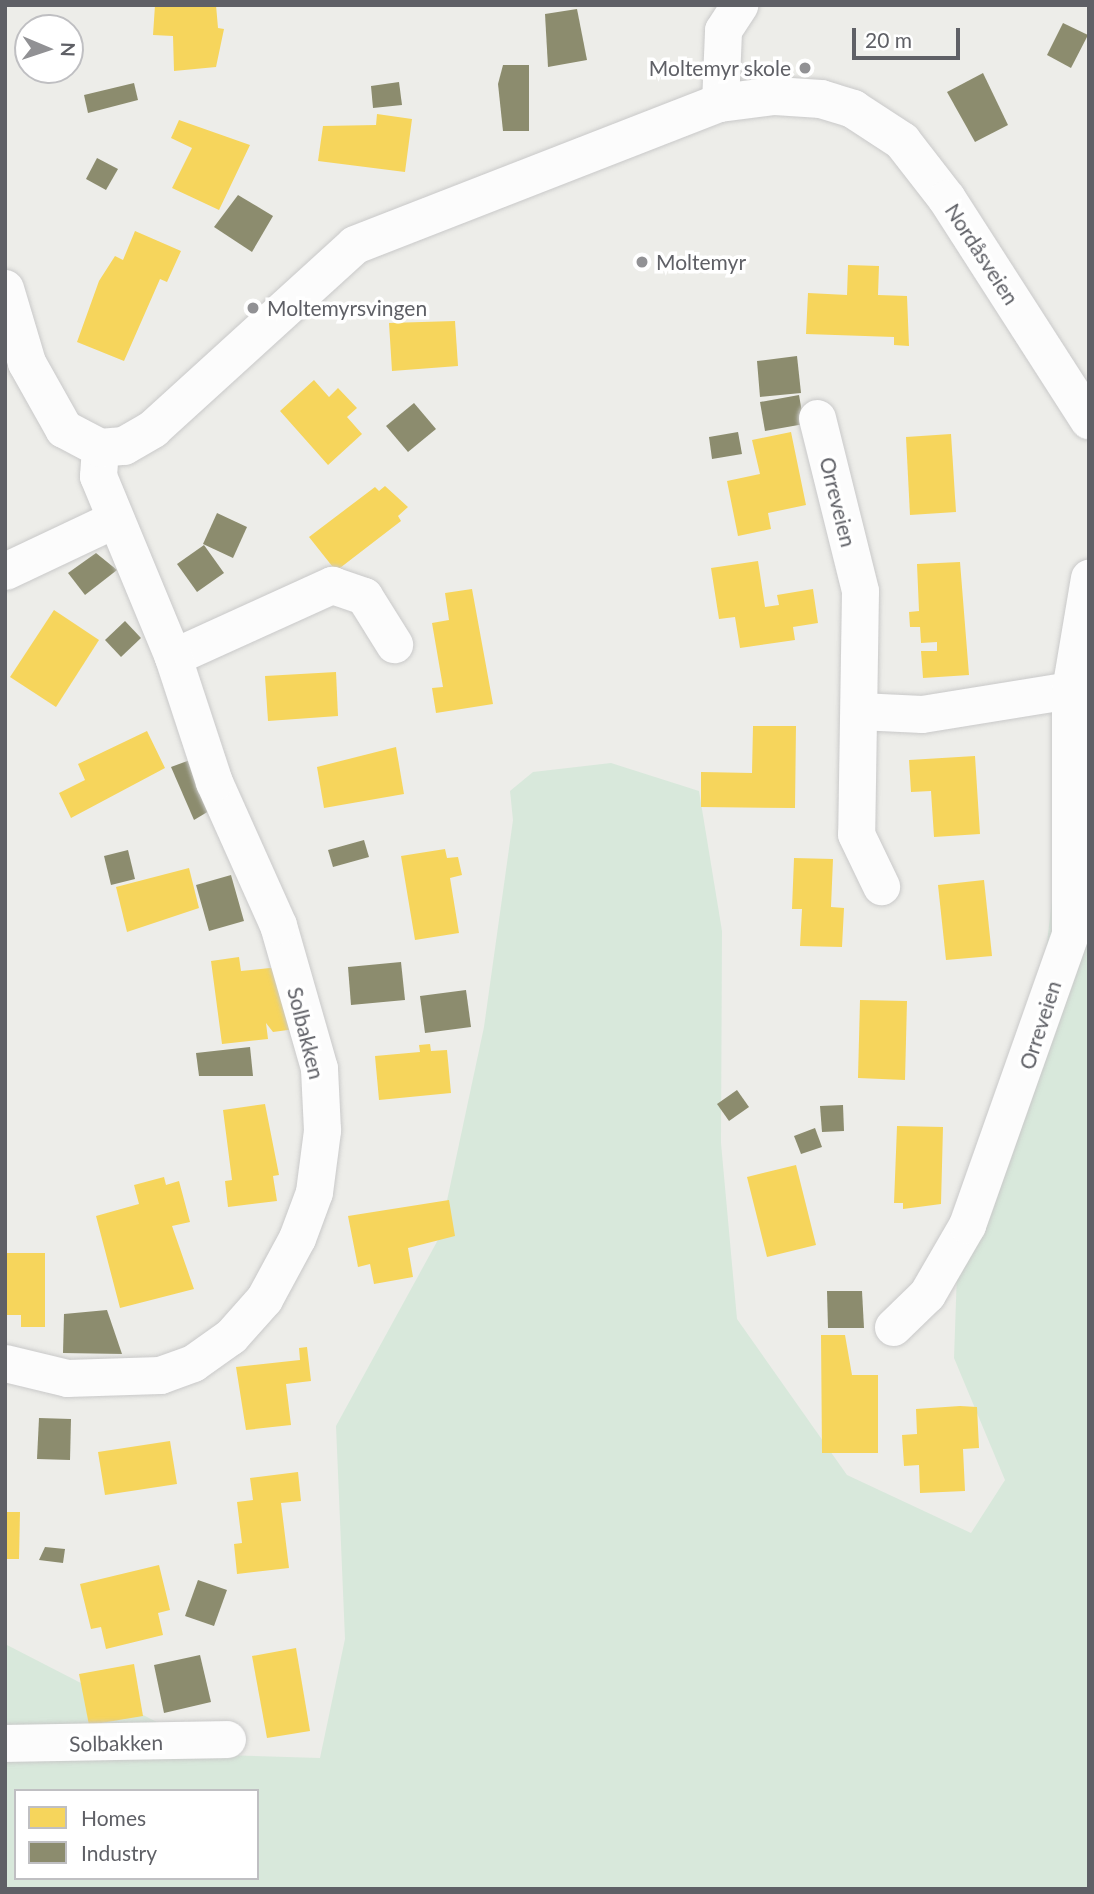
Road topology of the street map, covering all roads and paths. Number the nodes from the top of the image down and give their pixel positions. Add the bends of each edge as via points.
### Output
1 (739, 5) edge
2 (720, 103) junction
3 (5, 289) edge
4 (817, 418) dead end
5 (1089, 420) edge
6 (100, 448) junction
7 (115, 519) junction
8 (5, 570) edge
9 (1089, 578) edge
10 (394, 643) dead end
11 (173, 657) junction
12 (1070, 690) junction
13 (859, 711) junction
14 (881, 886) dead end
15 (893, 1327) dead end
16 (5, 1363) edge
17 (227, 1739) dead end
18 (5, 1743) edge

1 - 2 street via 723,30
2 - 5 main road, Nordåsveien via 775,96 853,109 902,141 947,199
2 - 6 main road via 355,246 153,429 124,446
3 - 6 main road via 27,363 64,429
4 - 13 street, Orreveien via 860,591
6 - 7 street, Solbakken via 98,476
7 - 8 street
7 - 11 street, Solbakken
9 - 12 street, Orreveien
10 - 11 street via 364,596 332,585
11 - 16 street, Solbakken via 214,782 278,925 319,1068 322,1130 314,1192 264,1299 193,1363 114,1380 67,1378
12 - 13 street via 922,714
12 - 15 street, Orreveien via 1070,934 967,1225 927,1294
13 - 14 street, Orreveien via 856,834
17 - 18 street, Solbakken

